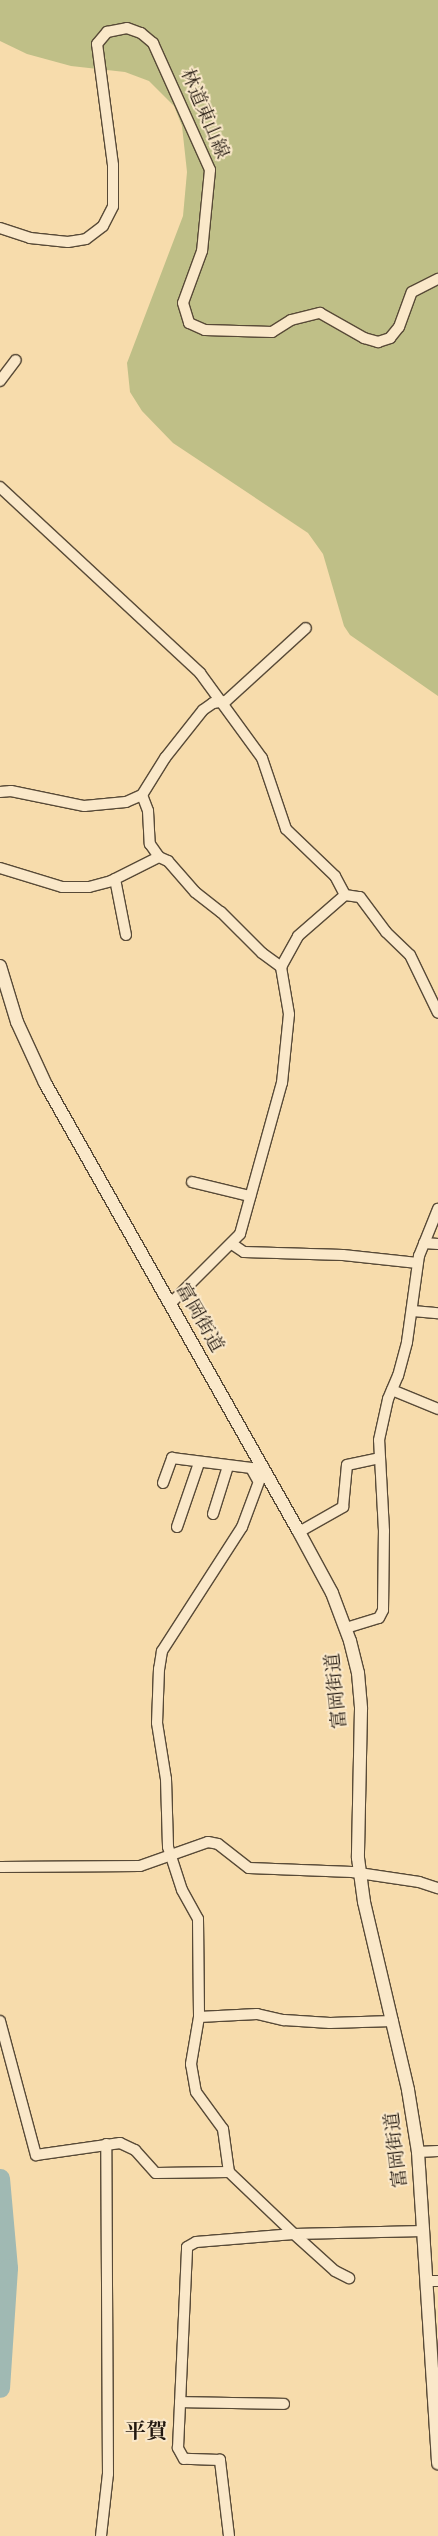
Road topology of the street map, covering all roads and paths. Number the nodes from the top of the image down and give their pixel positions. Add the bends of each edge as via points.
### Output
1 (0, 228) edge
2 (438, 279) edge
3 (16, 360) dead end
4 (0, 381) edge
5 (0, 487) edge
6 (306, 628) dead end
7 (219, 701) junction
8 (0, 792) edge
9 (142, 795) junction
10 (159, 858) junction
11 (0, 868) edge
12 (115, 879) junction
13 (345, 895) junction
14 (126, 935) dead end
15 (0, 966) edge
16 (282, 967) junction
17 (438, 1013) edge
18 (192, 1182) dead end
19 (250, 1196) junction
20 (438, 1209) edge
21 (438, 1230) edge
22 (424, 1243) junction
23 (232, 1244) junction
24 (438, 1244) edge
25 (418, 1263) junction
26 (170, 1304) junction
27 (413, 1311) junction
28 (438, 1313) edge
29 (392, 1390) junction
30 (438, 1409) edge
31 (379, 1458) junction
32 (199, 1463) junction
33 (228, 1466) junction
34 (264, 1468) junction
35 (257, 1479) junction
36 (163, 1483) dead end
37 (213, 1514) dead end
38 (177, 1527) dead end
39 (299, 1532) junction
40 (346, 1628) junction
41 (170, 1856) junction
42 (0, 1867) edge
43 (360, 1873) junction
44 (438, 1888) edge
45 (199, 2017) junction
46 (0, 2021) edge
47 (392, 2021) junction
48 (106, 2144) junction
49 (438, 2151) edge
50 (418, 2152) junction
51 (229, 2172) junction
52 (424, 2231) junction
53 (294, 2234) junction
54 (349, 2278) dead end
55 (432, 2281) edge
56 (180, 2402) junction
57 (284, 2404) dead end
58 (438, 2463) edge
59 (101, 2536) edge
60 (229, 2536) edge

1 - 2 street, 林道東山線 via 30,238 68,242 86,239 103,226 113,206 113,165 97,44 107,32 127,28 153,43 210,170 202,251 183,303 189,324 205,330 272,332 291,320 320,313 364,338 378,342 390,338 399,327 412,292
3 - 4 street
5 - 7 street via 200,672
6 - 7 street via 226,701
7 - 9 street via 203,710 179,739
7 - 13 street via 262,758 286,829 335,876
8 - 9 street via 11,791 84,806 126,802
9 - 10 street via 148,811 150,844
10 - 12 street
10 - 16 street via 168,861 195,892
11 - 12 street via 62,887 89,887
12 - 14 street
13 - 16 street via 298,936
13 - 17 street via 360,896 386,932 410,956
15 - 26 street, 富岡街道 via 18,1022 45,1083
16 - 19 street via 289,1020 282,1083
18 - 19 street
19 - 23 street via 240,1234
20 - 22 street
21 - 22 street
22 - 24 street
22 - 25 street
23 - 25 street via 244,1252 343,1255
23 - 26 street
25 - 27 street
26 - 34 street, 富岡街道
27 - 28 street
27 - 29 street via 404,1360
29 - 30 street
29 - 31 street via 379,1440
31 - 39 street via 347,1465 343,1507
31 - 40 street via 383,1483 383,1610 378,1618
32 - 33 street
32 - 36 street via 172,1458
32 - 38 street
33 - 35 street via 251,1468
33 - 37 street
34 - 35 street
34 - 39 street, 富岡街道
35 - 41 street via 242,1527 162,1651 157,1723 166,1779 165,1827
39 - 40 street, 富岡街道
40 - 43 street, 富岡街道 via 358,1673 362,1709 357,1836
41 - 42 street via 149,1864 127,1867
41 - 43 street via 213,1842 249,1868
41 - 45 street via 182,1890 198,1919
43 - 44 street
43 - 47 street, 富岡街道
45 - 47 street via 257,2014 284,2020 330,2023
45 - 51 street via 191,2064 196,2092 223,2129
46 - 48 street via 36,2155
47 - 50 street, 富岡街道
48 - 51 street via 127,2144 156,2172
48 - 59 street via 108,2474
49 - 50 street
50 - 52 street, 富岡街道
51 - 53 street
52 - 53 street
52 - 55 street, 富岡街道
53 - 54 street via 335,2272
53 - 56 street via 196,2242 187,2248
55 - 58 street, 富岡街道
56 - 57 street
56 - 60 street via 180,2455 190,2460 220,2460

